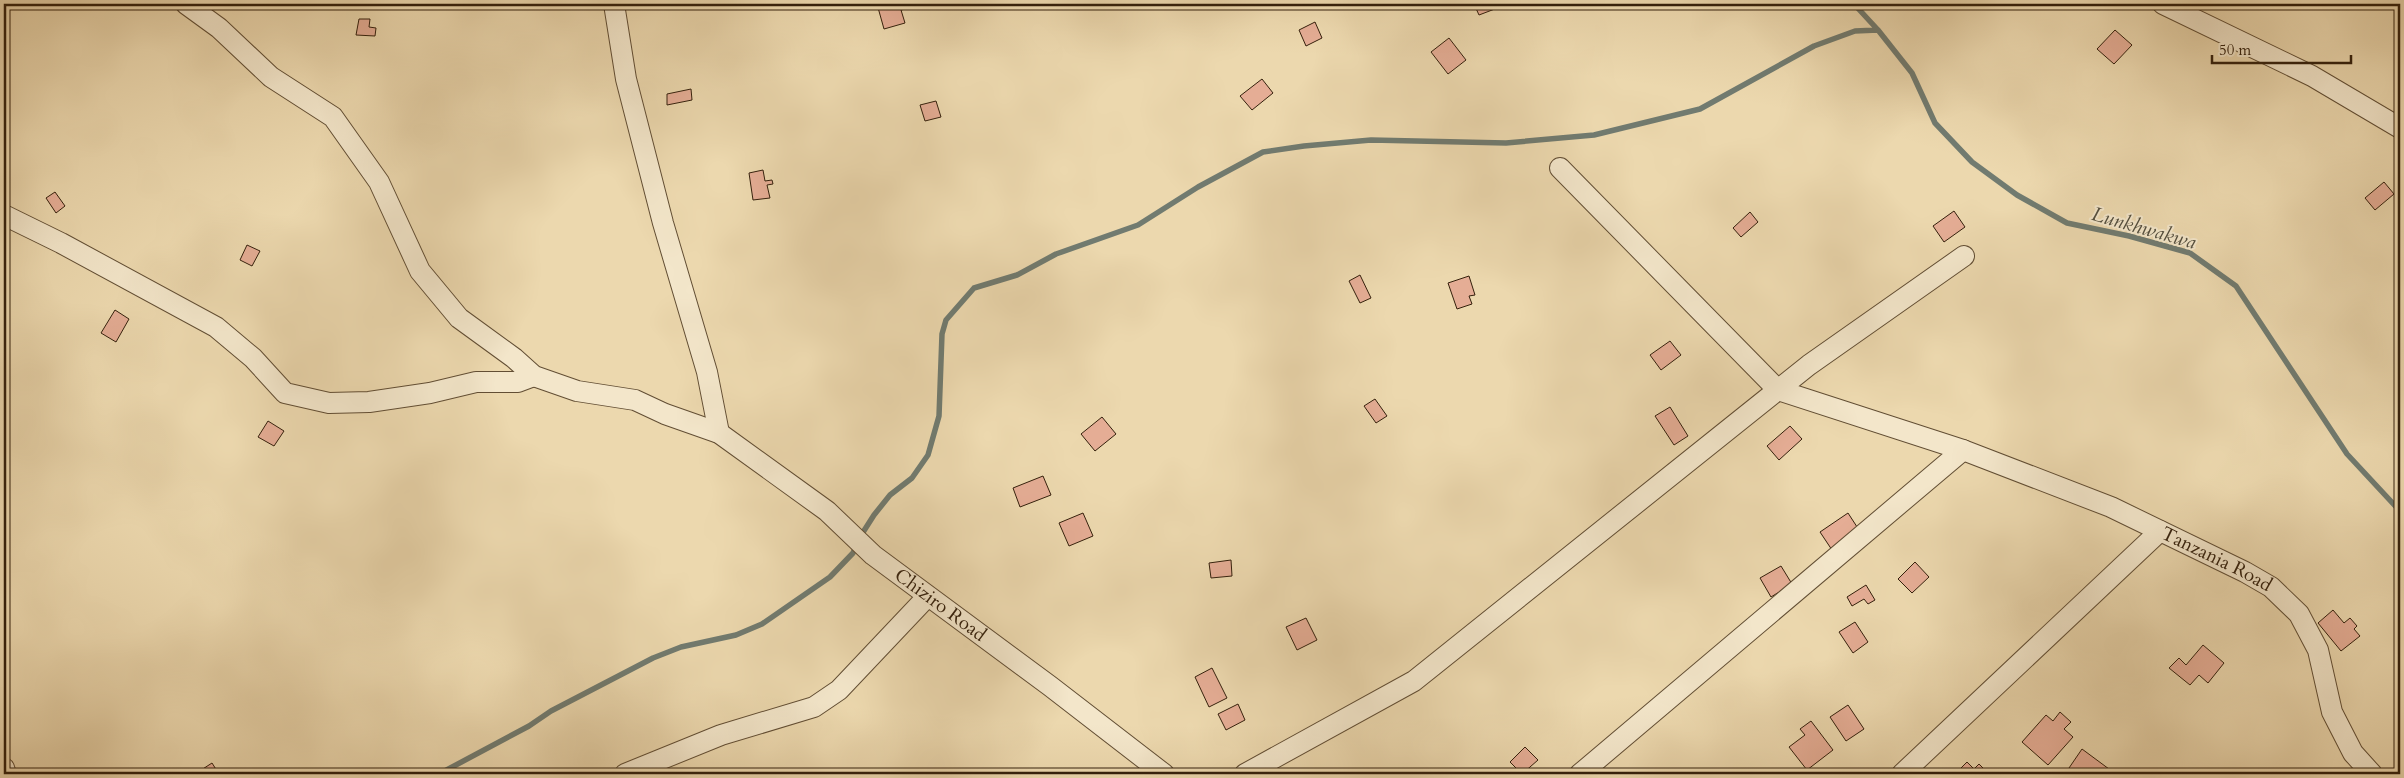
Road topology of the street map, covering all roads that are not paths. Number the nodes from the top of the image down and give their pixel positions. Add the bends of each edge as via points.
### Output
1 (186, 4) edge
2 (614, 4) edge
3 (2163, 4) edge
4 (2400, 128) edge
5 (1560, 168) dead end
6 (4, 214) edge
7 (1964, 256) dead end
8 (534, 376) junction
9 (1778, 390) junction
10 (718, 433) junction
11 (1963, 450) junction
12 (2160, 531) junction
13 (927, 597) junction
14 (4, 768) edge
15 (6, 774) edge
16 (625, 774) edge
17 (1164, 774) edge
18 (1245, 774) edge
19 (1580, 774) edge
20 (1902, 774) edge
21 (2372, 774) edge

1 - 8 street via 220,28 271,77 333,117 379,182 420,271 458,318
2 - 10 street via 626,79 663,223 707,372
3 - 4 street via 2312,76
5 - 9 street
6 - 8 street via 216,327 253,358 285,393 329,403 370,402 476,382 518,382
7 - 9 street
8 - 10 street, Chiziro Road via 577,391 635,400
9 - 11 street, Tanzania Road
9 - 18 street via 1414,681
10 - 13 street, Chiziro Road via 827,510 873,555
11 - 12 street, Tanzania Road via 2111,507
11 - 19 street
12 - 20 street
12 - 21 street, Tanzania Road via 2271,587 2299,614 2318,650 2332,712 2353,753
13 - 16 street via 839,690 814,707 721,735
13 - 17 street, Chiziro Road
14 - 15 street

